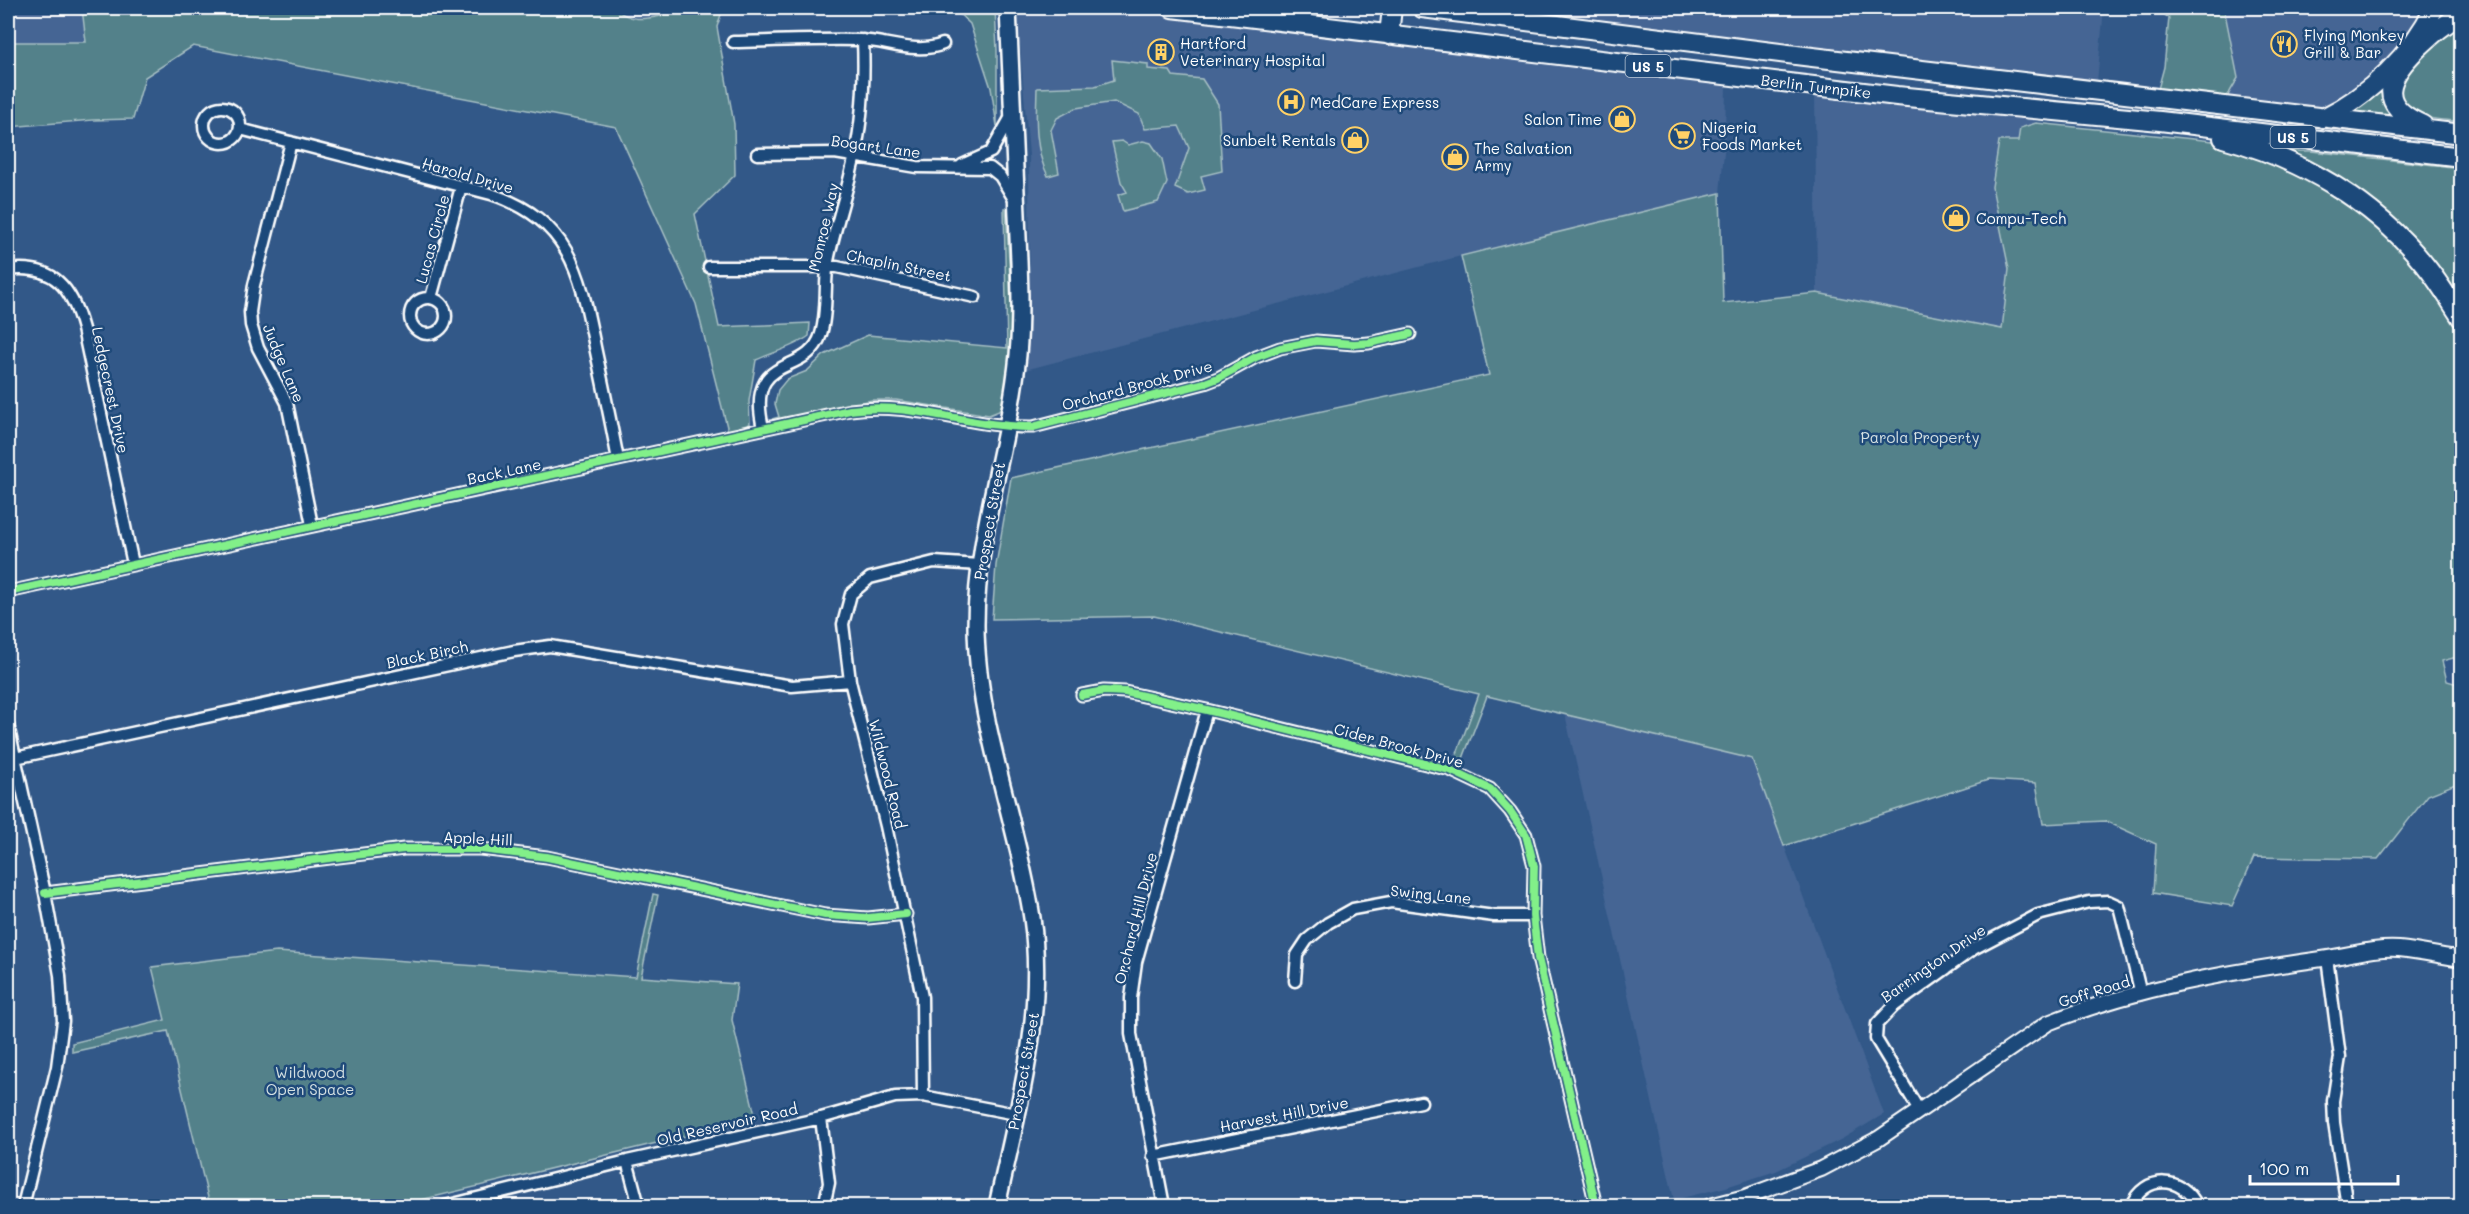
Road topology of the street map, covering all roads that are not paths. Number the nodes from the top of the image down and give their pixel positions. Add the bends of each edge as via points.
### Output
1 (1008, 8) edge
2 (1172, 8) edge
3 (1392, 8) edge
4 (1422, 8) edge
5 (2434, 8) edge
6 (2462, 14) edge
7 (1389, 35) junction
8 (863, 40) junction
9 (733, 42) dead end
10 (943, 44) dead end
11 (2401, 60) junction
12 (1013, 113) junction
13 (2323, 118) junction
14 (2160, 121) junction
15 (240, 129) dead end
16 (2453, 133) edge
17 (291, 142) junction
18 (757, 154) dead end
19 (855, 155) junction
20 (2462, 157) edge
21 (953, 168) junction
22 (461, 187) junction
23 (1017, 204) junction
24 (827, 266) junction
25 (709, 267) dead end
26 (8, 270) edge
27 (975, 297) dead end
28 (431, 298) dead end
29 (2462, 318) edge
30 (1410, 334) dead end
31 (1008, 426) junction
32 (763, 428) junction
33 (618, 460) junction
34 (312, 525) junction
35 (133, 564) junction
36 (979, 565) junction
37 (8, 592) edge
38 (850, 681) junction
39 (1082, 695) dead end
40 (1207, 710) junction
41 (8, 725) edge
42 (15, 758) junction
43 (45, 893) junction
44 (906, 914) junction
45 (1533, 916) junction
46 (2327, 958) junction
47 (2462, 959) edge
48 (1295, 981) dead end
49 (2141, 994) junction
50 (923, 1096) junction
51 (1421, 1102) dead end
52 (1919, 1110) junction
53 (1016, 1114) junction
54 (821, 1118) junction
55 (1153, 1156) junction
56 (627, 1161) junction
57 (477, 1203) edge
58 (24, 1206) edge
59 (445, 1206) edge
60 (639, 1206) edge
61 (824, 1206) edge
62 (997, 1206) edge
63 (1164, 1206) edge
64 (1596, 1206) edge
65 (1710, 1206) edge
66 (2132, 1206) edge
67 (2197, 1206) edge
68 (2348, 1206) edge

1 - 12 main road, Prospect Street
2 - 7 highway, Berlin Turnpike / US 5
3 - 7 highway
4 - 13 highway, Berlin Turnpike / US 5
5 - 11 highway
6 - 11 highway
7 - 14 highway, Berlin Turnpike / US 5 via 1897,96
8 - 9 street
8 - 10 street via 915,49
8 - 19 street, Monroe Way via 863,100
11 - 13 highway via 2356,99
11 - 16 highway via 2392,82 2394,105 2405,116
12 - 21 street, Bogart Lane via 992,152
12 - 23 main road, Prospect Street
13 - 16 highway, Berlin Turnpike / US 5
14 - 20 highway, Berlin Turnpike / US 5
14 - 29 highway via 2269,152 2344,191 2409,246
15 - 17 street, Harold Drive
17 - 22 street, Harold Drive
17 - 34 street, Judge Lane via 250,312 258,348 288,409
18 - 19 street, Bogart Lane
19 - 21 street, Bogart Lane via 917,167
19 - 24 street, Monroe Way
21 - 23 street, Bogart Lane via 990,168 1000,176
22 - 28 street, Lucas Circle
22 - 33 street, Harold Drive via 530,211 550,229 573,261 586,303
23 - 31 main road, Prospect Street via 1019,331
24 - 25 street, Chaplin Street
24 - 27 street, Chaplin Street
24 - 32 street, Monroe Way via 820,336 806,356 775,371 765,382 759,399
26 - 35 street, Ledgecrest Drive via 33,269 53,276 75,304
30 - 31 street, Orchard Brook Drive via 1369,343 1316,341 1280,348 1205,383 1033,427
31 - 32 street, Back Lane via 884,407
31 - 36 main road, Prospect Street
32 - 33 street, Back Lane
33 - 34 street, Back Lane
34 - 35 street, Back Lane
35 - 37 street, Back Lane
36 - 38 street, Wildwood Road via 934,562 900,569 870,578 851,594 843,624
36 - 53 main road, Prospect Street via 979,666 1029,901 1036,956 1032,1031
38 - 42 street, Black Birch via 792,686 550,646
38 - 44 street, Wildwood Road
39 - 40 street, Cider Brook Drive via 1125,692
40 - 45 street, Cider Brook Drive via 1450,770 1490,789 1526,835 1534,866
40 - 55 street, Orchard Hill Drive via 1136,962 1131,998 1131,1034
41 - 42 street
42 - 43 street
43 - 44 street, Apple Hill via 404,849 480,849 547,857 825,915 868,918
43 - 58 street via 60,975 63,1021 57,1067
44 - 50 street, Wildwood Road via 922,997
45 - 48 street, Swing Lane via 1494,916 1391,902 1353,909 1307,940 1297,955
45 - 64 street, Cider Brook Drive via 1538,958
46 - 47 street, Goff Road via 2398,949
46 - 49 street, Goff Road via 2243,970
46 - 68 street via 2340,1057 2334,1123
49 - 52 street, Goff Road via 2048,1023
49 - 52 street, Barrington Drive via 2119,906 2108,901 2089,902 2038,915 1975,948 1893,1007 1877,1024 1876,1039
50 - 53 street, Old Reservoir Road
50 - 54 street, Old Reservoir Road via 895,1098
51 - 55 street, Harvest Hill Drive
52 - 65 street, Goff Road via 1878,1139 1821,1169
53 - 62 main road, Prospect Street
54 - 56 street, Old Reservoir Road
54 - 61 street via 829,1183
55 - 63 street, Orchard Hill Drive
56 - 57 street, Old Reservoir Road
56 - 60 street
57 - 59 street, Old Reservoir Road
66 - 67 street via 2140,1194 2163,1182 2183,1186

